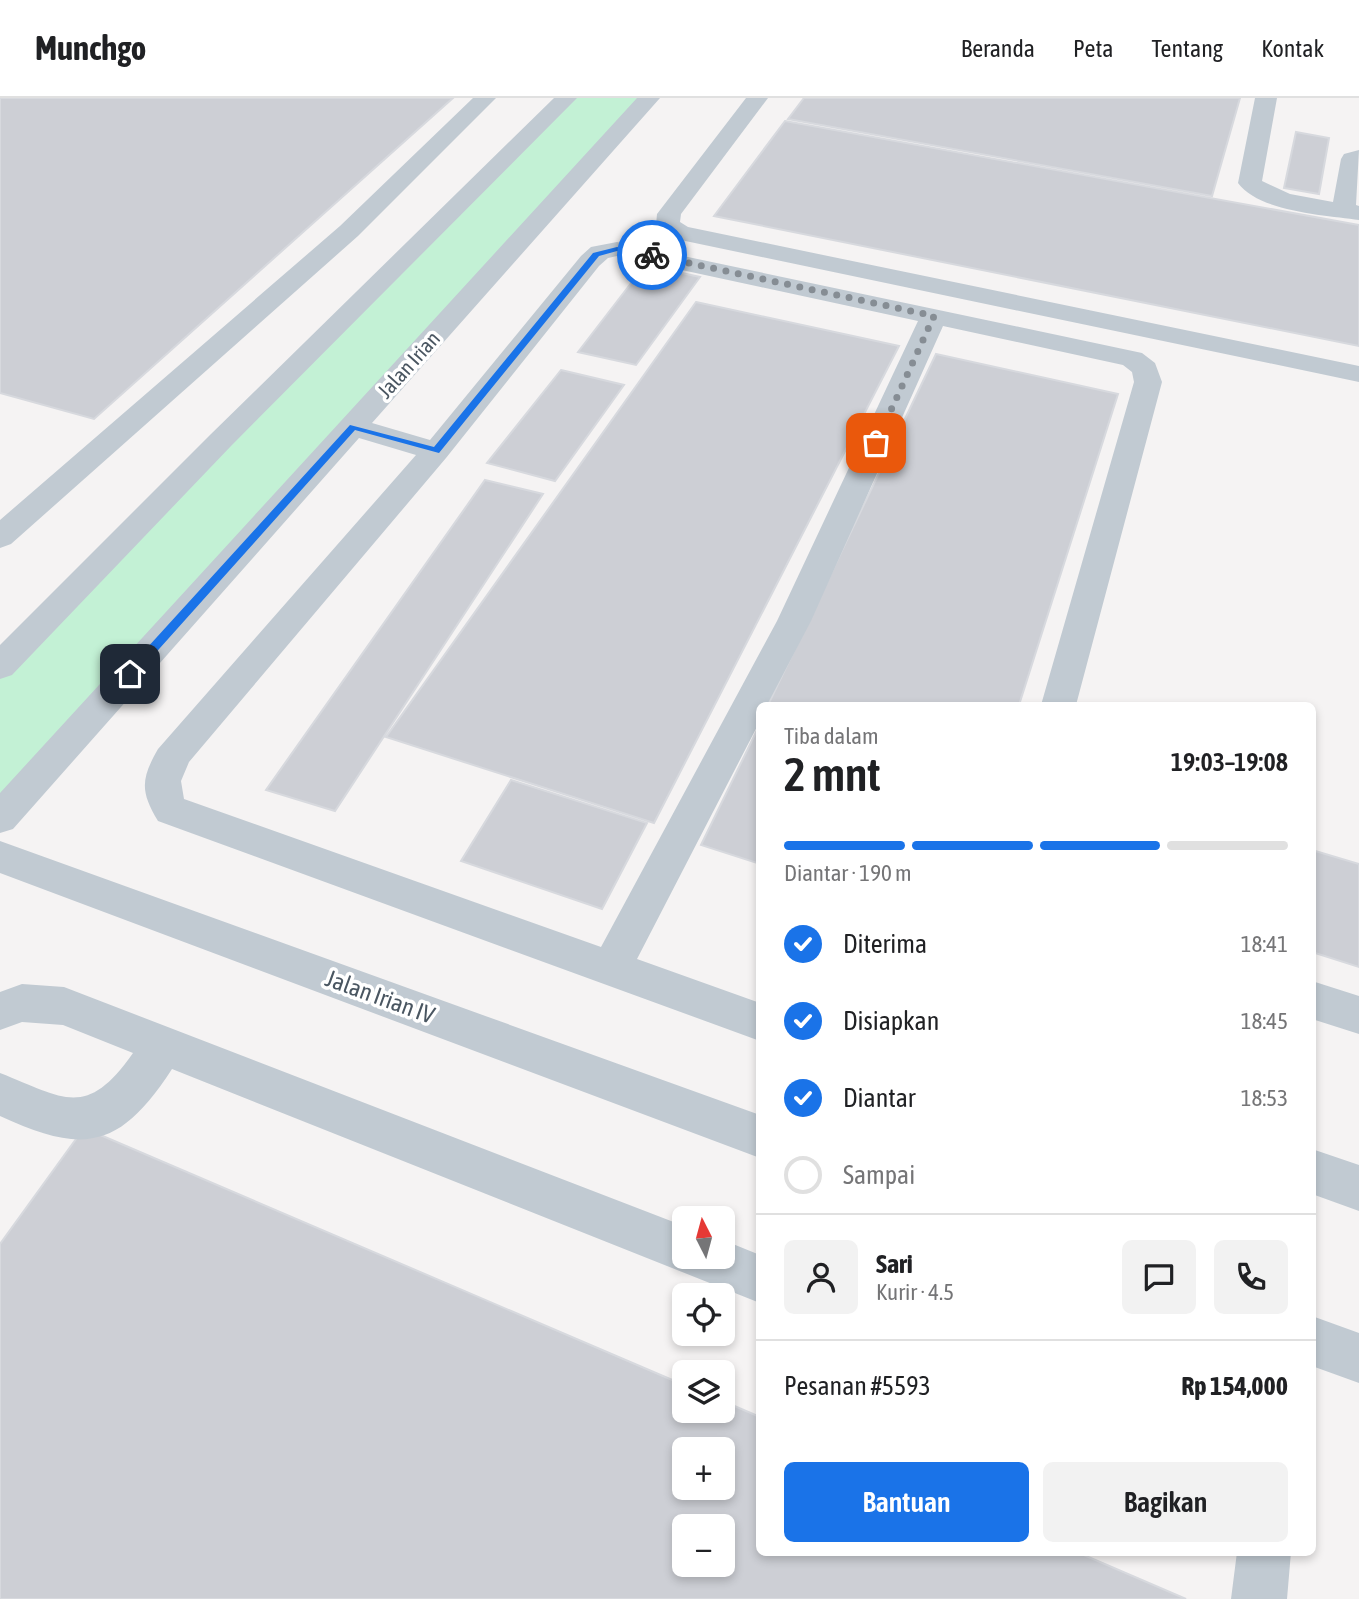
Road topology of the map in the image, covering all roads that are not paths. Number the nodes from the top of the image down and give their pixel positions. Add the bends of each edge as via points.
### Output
1 (485, 98) edge
2 (566, 98) edge
3 (649, 98) edge
4 (757, 98) edge
5 (1266, 98) edge
6 (1359, 157) edge
7 (1351, 211) edge
8 (934, 316) junction
9 (1359, 374) edge
10 (353, 427) junction
11 (436, 451) junction
12 (0, 537) edge
13 (0, 666) edge
14 (1060, 702) edge
15 (0, 818) edge
16 (0, 857) edge
17 (611, 968) junction
18 (1316, 1001) edge
19 (0, 1011) edge
20 (1359, 1015) edge
21 (756, 1022) edge
22 (163, 1045) junction
23 (0, 1094) edge
24 (756, 1136) edge
25 (1316, 1172) edge
26 (1359, 1188) edge
27 (672, 1245) edge
28 (735, 1269) edge
29 (756, 1277) edge
30 (1316, 1342) edge
31 (1359, 1358) edge
32 (1264, 1556) edge
33 (1259, 1599) edge

1 - 12 street via 349,231
2 - 13 street via 230,430
3 - 10 street, Jalan Irian
4 - 9 street via 669,214 672,229
5 - 7 street via 1250,183 1255,191
6 - 7 street via 1352,159
8 - 11 street via 627,249 600,252
8 - 14 street via 1132,359 1148,376
8 - 17 street via 794,621
10 - 11 street
10 - 15 street, Jalan Irian
11 - 17 street via 176,752 163,775 162,798 171,810
16 - 24 street, Jalan Irian IV
17 - 21 street
18 - 20 street
19 - 22 street via 22,1003 64,1006
22 - 23 street via 129,1095 99,1114 65,1119
22 - 27 street
25 - 26 street
28 - 29 street
30 - 31 street
32 - 33 street

